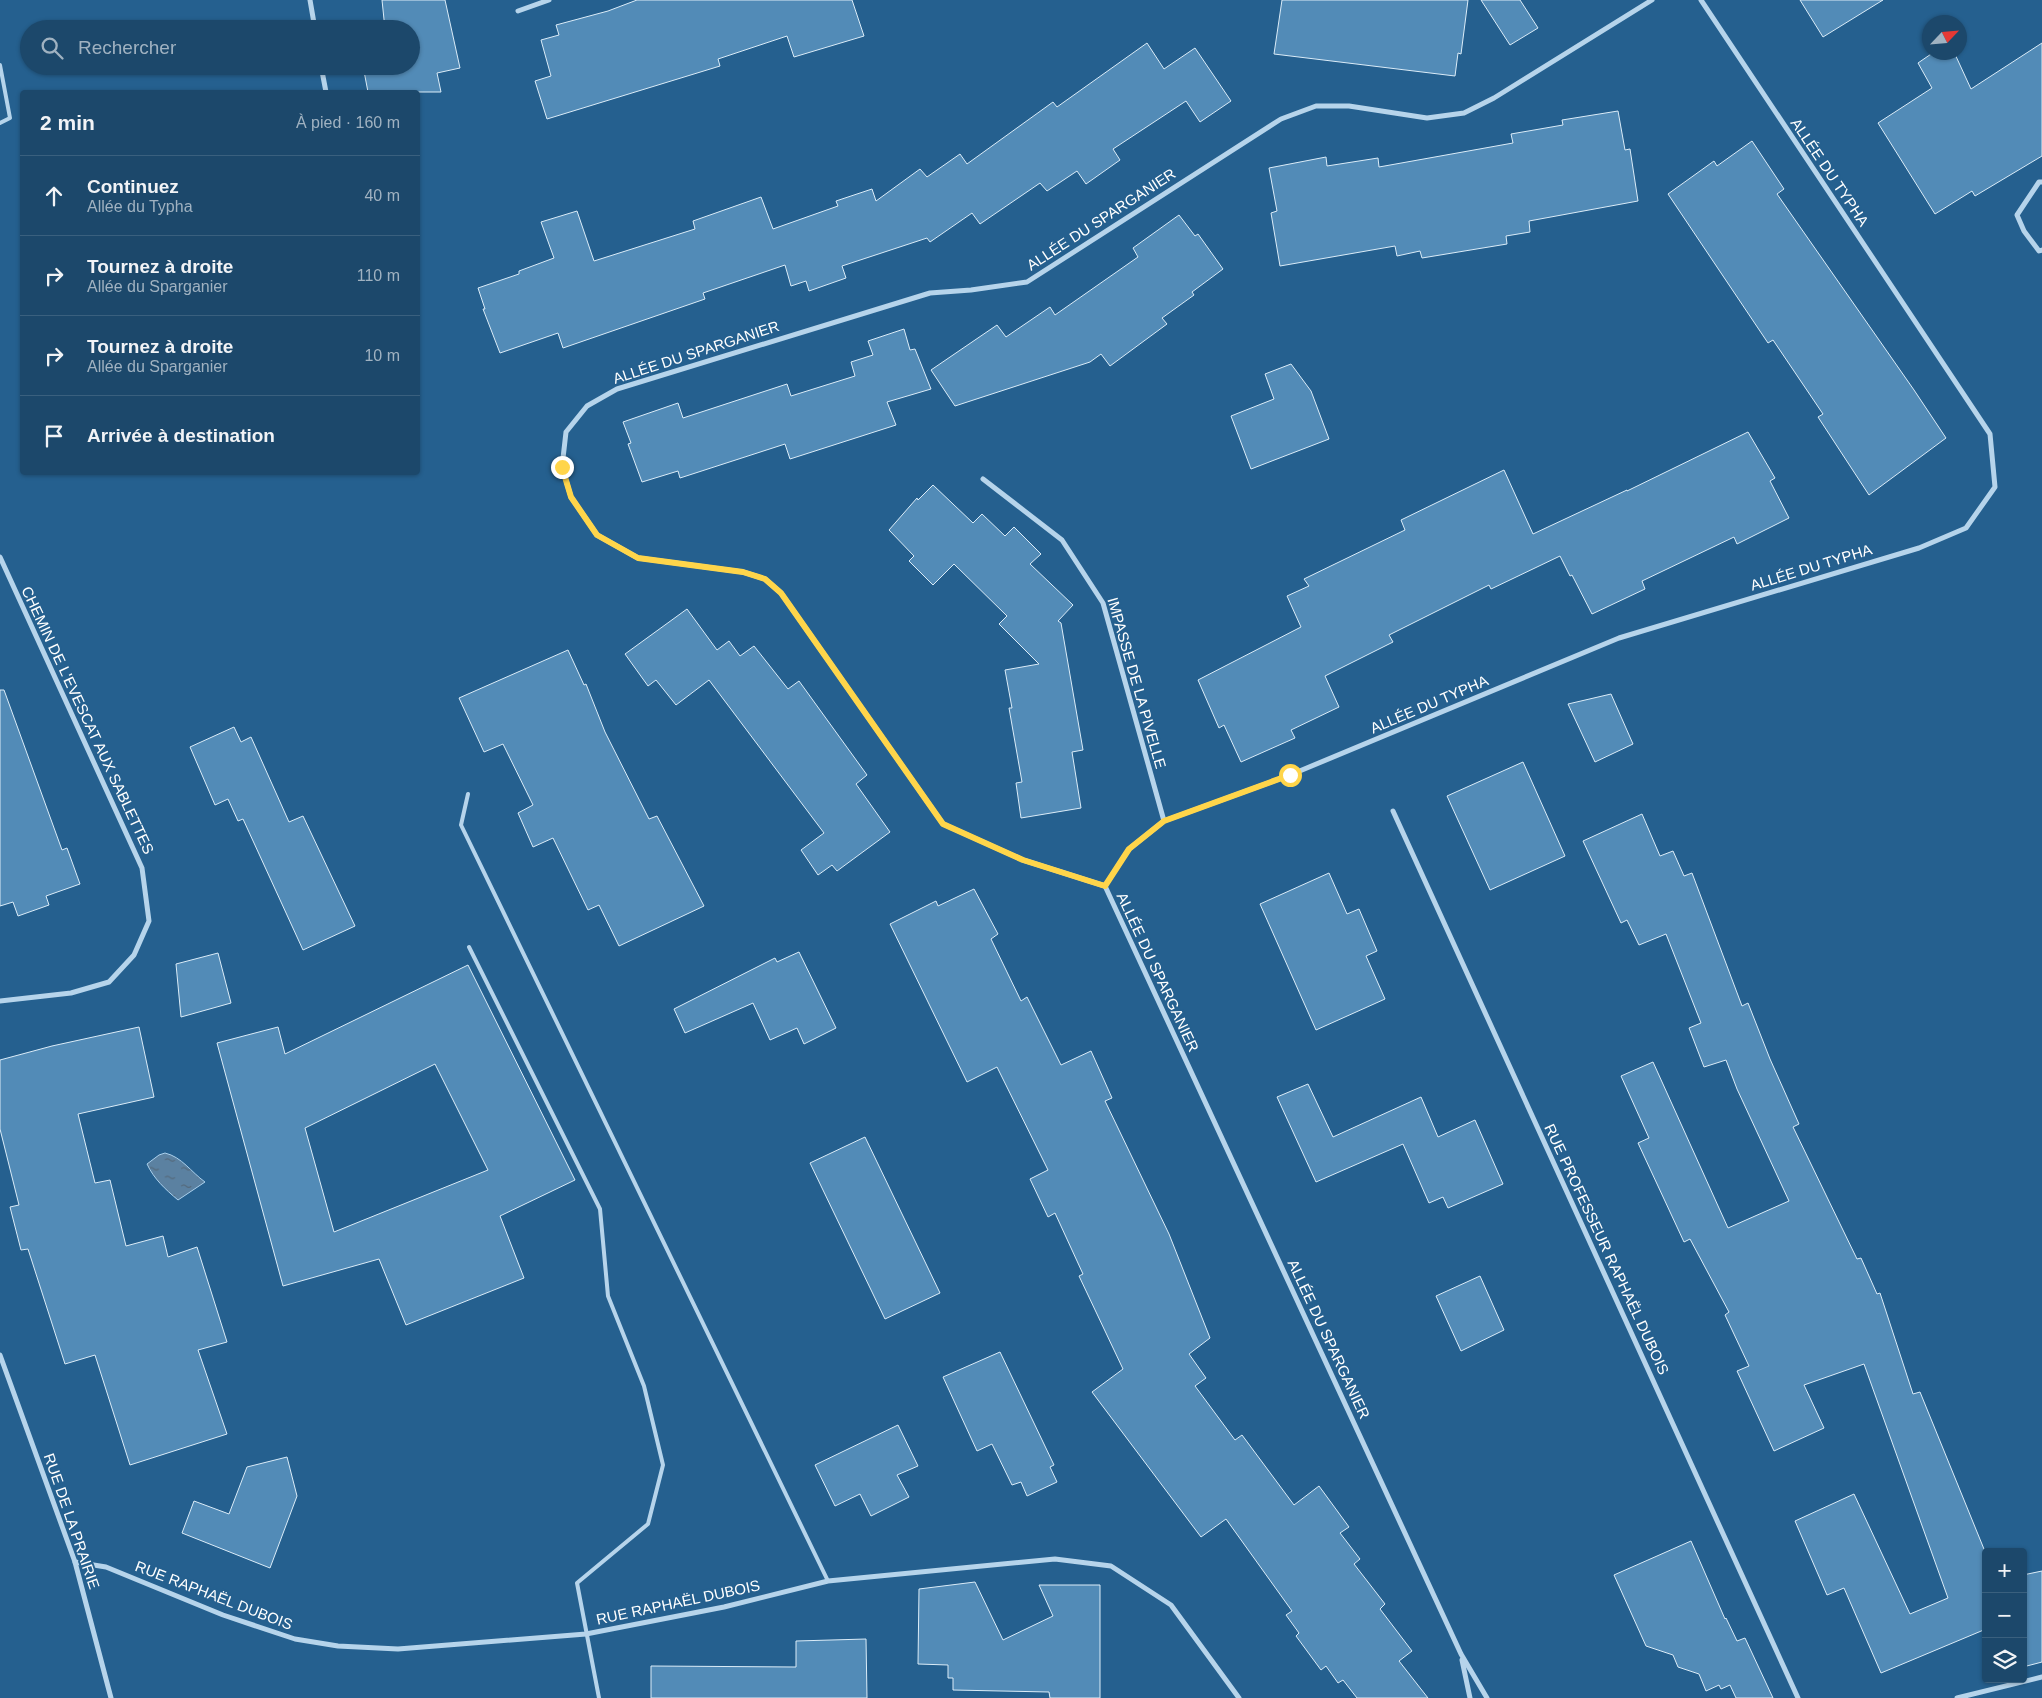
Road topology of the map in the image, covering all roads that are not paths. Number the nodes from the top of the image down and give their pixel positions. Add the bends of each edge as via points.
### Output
1 (310, 0) edge
2 (548, 0) edge
3 (1652, 0) edge
4 (1701, 0) edge
5 (518, 11) dead end
6 (313, 20) edge
7 (0, 65) edge
8 (323, 75) edge
9 (326, 90) edge
10 (0, 123) edge
11 (2042, 182) edge
12 (2042, 250) edge
13 (983, 480) dead end
14 (0, 557) edge
15 (468, 794) dead end
16 (1393, 811) dead end
17 (1164, 821) junction
18 (1105, 886) junction
19 (469, 947) dead end
20 (0, 1001) edge
21 (0, 1355) edge
22 (75, 1562) junction
23 (828, 1581) junction
24 (586, 1634) junction
25 (1461, 1654) junction
26 (2042, 1677) edge
27 (111, 1698) edge
28 (599, 1698) edge
29 (1239, 1698) edge
30 (1470, 1698) edge
31 (1487, 1698) edge
32 (1798, 1698) edge
33 (1957, 1698) edge

1 - 6 street
2 - 5 street
3 - 18 street, ALLÉE DU SPARGANIER via 1464,114 1427,118 1349,106 1316,106 1281,119 1027,282 930,293 616,389 587,406 566,432 562,467 571,497 597,535 638,558 743,572 765,579 781,593 943,824 1023,860
4 - 17 street, ALLÉE DU TYPHA via 1990,434 1995,487 1966,528 1919,548 1619,638 1290,775
7 - 10 lane via 10,118
8 - 9 street
11 - 12 street via 2017,215 2024,231 2039,251
13 - 17 street, IMPASSE DE LA PIVELLE via 1062,540 1103,603
14 - 20 street, CHEMIN DE L'EVESCAT AUX SABLETTES via 142,868 149,921 134,955 109,982 71,993
15 - 23 lane via 462,824
16 - 32 street, RUE PROFESSEUR RAPHAËL DUBOIS
17 - 18 street, ALLÉE DU TYPHA via 1129,849
18 - 25 street, ALLÉE DU SPARGANIER
19 - 24 lane via 600,1209 608,1296 644,1386 663,1464 648,1524 577,1583
21 - 22 street, RUE DE LA PRAIRIE
22 - 24 street, RUE RAPHAËL DUBOIS via 106,1567 223,1615 295,1639 338,1646 398,1649
22 - 27 street, RUE DE LA PRAIRIE
23 - 24 street, RUE RAPHAËL DUBOIS via 724,1607
23 - 29 street, RUE RAPHAËL DUBOIS via 1055,1560 1111,1566 1171,1604
24 - 28 lane
25 - 30 street, ALLÉE DU SPARGANIER
25 - 31 street, ALLÉE DU SPARGANIER
26 - 33 street

